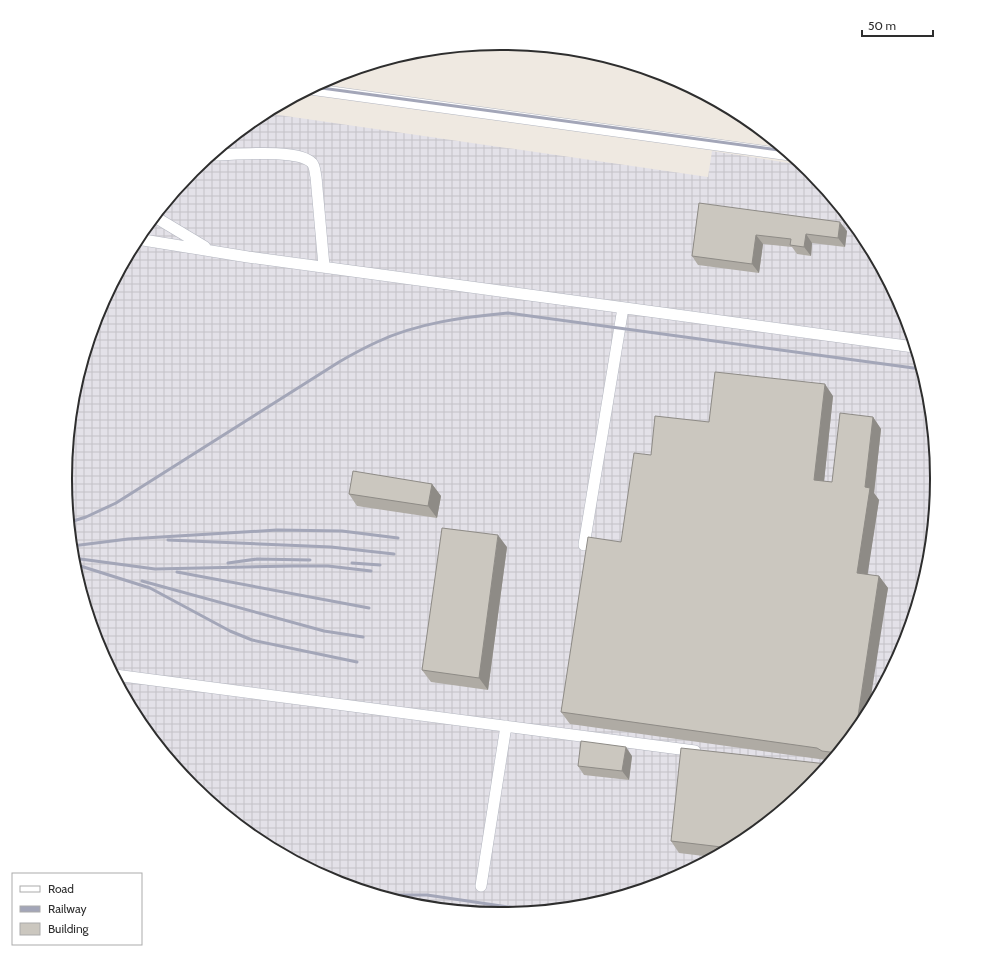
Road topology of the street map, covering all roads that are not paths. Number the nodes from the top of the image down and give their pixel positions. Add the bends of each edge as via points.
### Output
1 (320, 90) edge
2 (781, 154) edge
3 (219, 155) edge
4 (160, 220) edge
5 (145, 240) edge
6 (211, 250) junction
7 (324, 266) junction
8 (623, 308) junction
9 (909, 346) edge
10 (584, 545) dead end
11 (121, 676) edge
12 (506, 726) junction
13 (708, 752) edge
14 (481, 886) dead end

1 - 2 lane
3 - 7 lane via 291,154 304,157 313,164
4 - 6 lane
5 - 6 lane
6 - 7 lane
7 - 8 lane
8 - 9 lane
8 - 10 lane
11 - 12 lane
12 - 13 lane
12 - 14 lane

